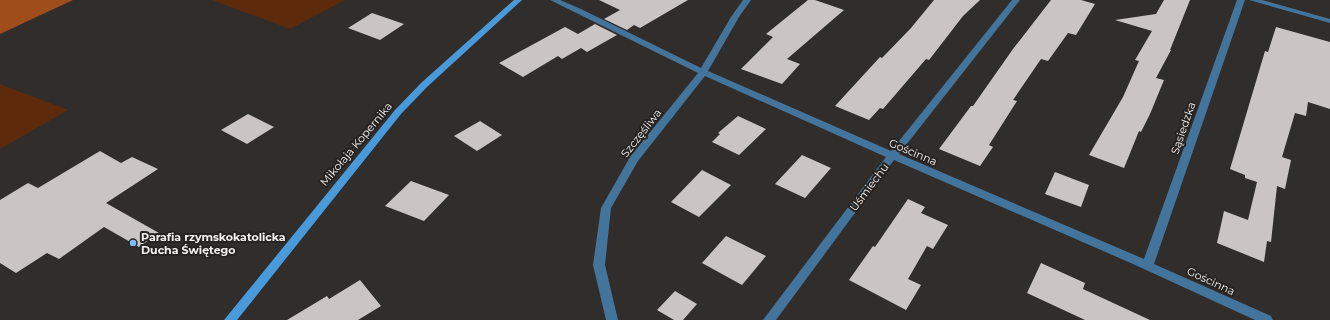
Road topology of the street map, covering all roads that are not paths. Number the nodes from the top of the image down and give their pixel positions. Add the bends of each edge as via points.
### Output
1 (518, 0) edge
2 (554, 0) edge
3 (747, 0) edge
4 (1016, 0) edge
5 (1241, 0) edge
6 (1253, 0) edge
7 (1330, 21) edge
8 (703, 73) junction
9 (892, 156) junction
10 (1148, 264) junction
11 (230, 320) edge
12 (612, 320) edge
13 (769, 320) edge
14 (1267, 320) edge

1 - 11 street, Mikołaja Kopernika via 398,112
2 - 8 street, Gościnna
3 - 8 street, Szczęśliwa
4 - 9 street, Uśmiechu
5 - 10 street, Sąsiedzka
6 - 7 street
8 - 9 street, Gościnna
8 - 12 street, Szczęśliwa via 634,159 606,208 599,265
9 - 10 street, Gościnna
9 - 13 street, Uśmiechu
10 - 14 street, Gościnna

